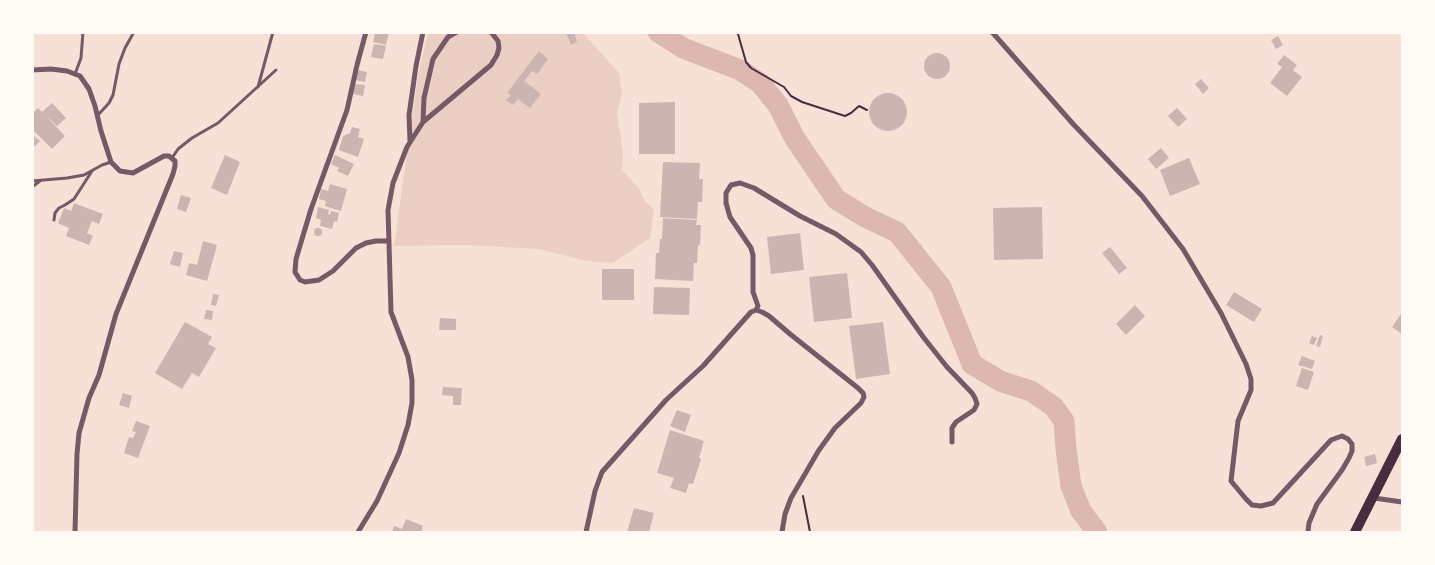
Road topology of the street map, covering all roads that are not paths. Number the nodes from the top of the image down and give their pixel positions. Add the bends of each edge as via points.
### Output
1 (83, 32) edge
2 (134, 32) edge
3 (273, 32) edge
4 (366, 32) edge
5 (424, 32) edge
6 (457, 32) edge
7 (491, 32) edge
8 (992, 32) edge
9 (32, 70) edge
10 (276, 70) dead end
11 (75, 74) junction
12 (257, 88) junction
13 (97, 115) junction
14 (423, 122) junction
15 (410, 142) junction
16 (172, 158) junction
17 (111, 162) junction
18 (92, 171) junction
19 (32, 181) edge
20 (41, 181) junction
21 (32, 187) edge
22 (54, 220) dead end
23 (388, 241) junction
24 (756, 310) junction
25 (1402, 439) edge
26 (952, 442) dead end
27 (1374, 498) junction
28 (1402, 502) edge
29 (75, 532) edge
30 (358, 532) edge
31 (586, 532) edge
32 (782, 532) edge
33 (1308, 532) edge
34 (1355, 532) edge

1 - 11 lane via 81,58
2 - 13 lane via 119,64 113,95
3 - 12 lane
4 - 23 street via 347,110 311,209 294,272 305,282 319,280 356,248 366,243
5 - 15 street via 408,115
6 - 14 street via 448,36 432,59
7 - 14 street via 500,48 491,64
8 - 33 street via 1142,196 1183,249 1222,313 1251,379 1251,390 1238,421 1231,481 1246,499 1252,505 1273,504 1331,440 1342,436 1352,444 1345,464 1317,504
9 - 11 street via 51,68
10 - 12 lane
11 - 13 street via 89,89
12 - 16 lane via 218,123 178,149
13 - 17 street
14 - 15 street
15 - 23 street via 392,183
16 - 17 street via 164,156 133,173 120,170
16 - 29 street via 175,161 173,174 116,314 79,433
17 - 18 lane
18 - 20 lane
18 - 22 lane via 74,199 58,208
19 - 20 lane
20 - 21 lane
23 - 30 street via 391,312 408,356 412,403 400,453
24 - 26 street via 753,255 730,217 726,203 726,193 731,185 740,183 836,234 861,252 872,265 924,338 975,398 974,410 952,428
24 - 31 street via 666,400 602,472
24 - 32 street via 769,316 858,388 864,397 819,450 785,514
25 - 27 main road
27 - 28 street
27 - 34 main road

